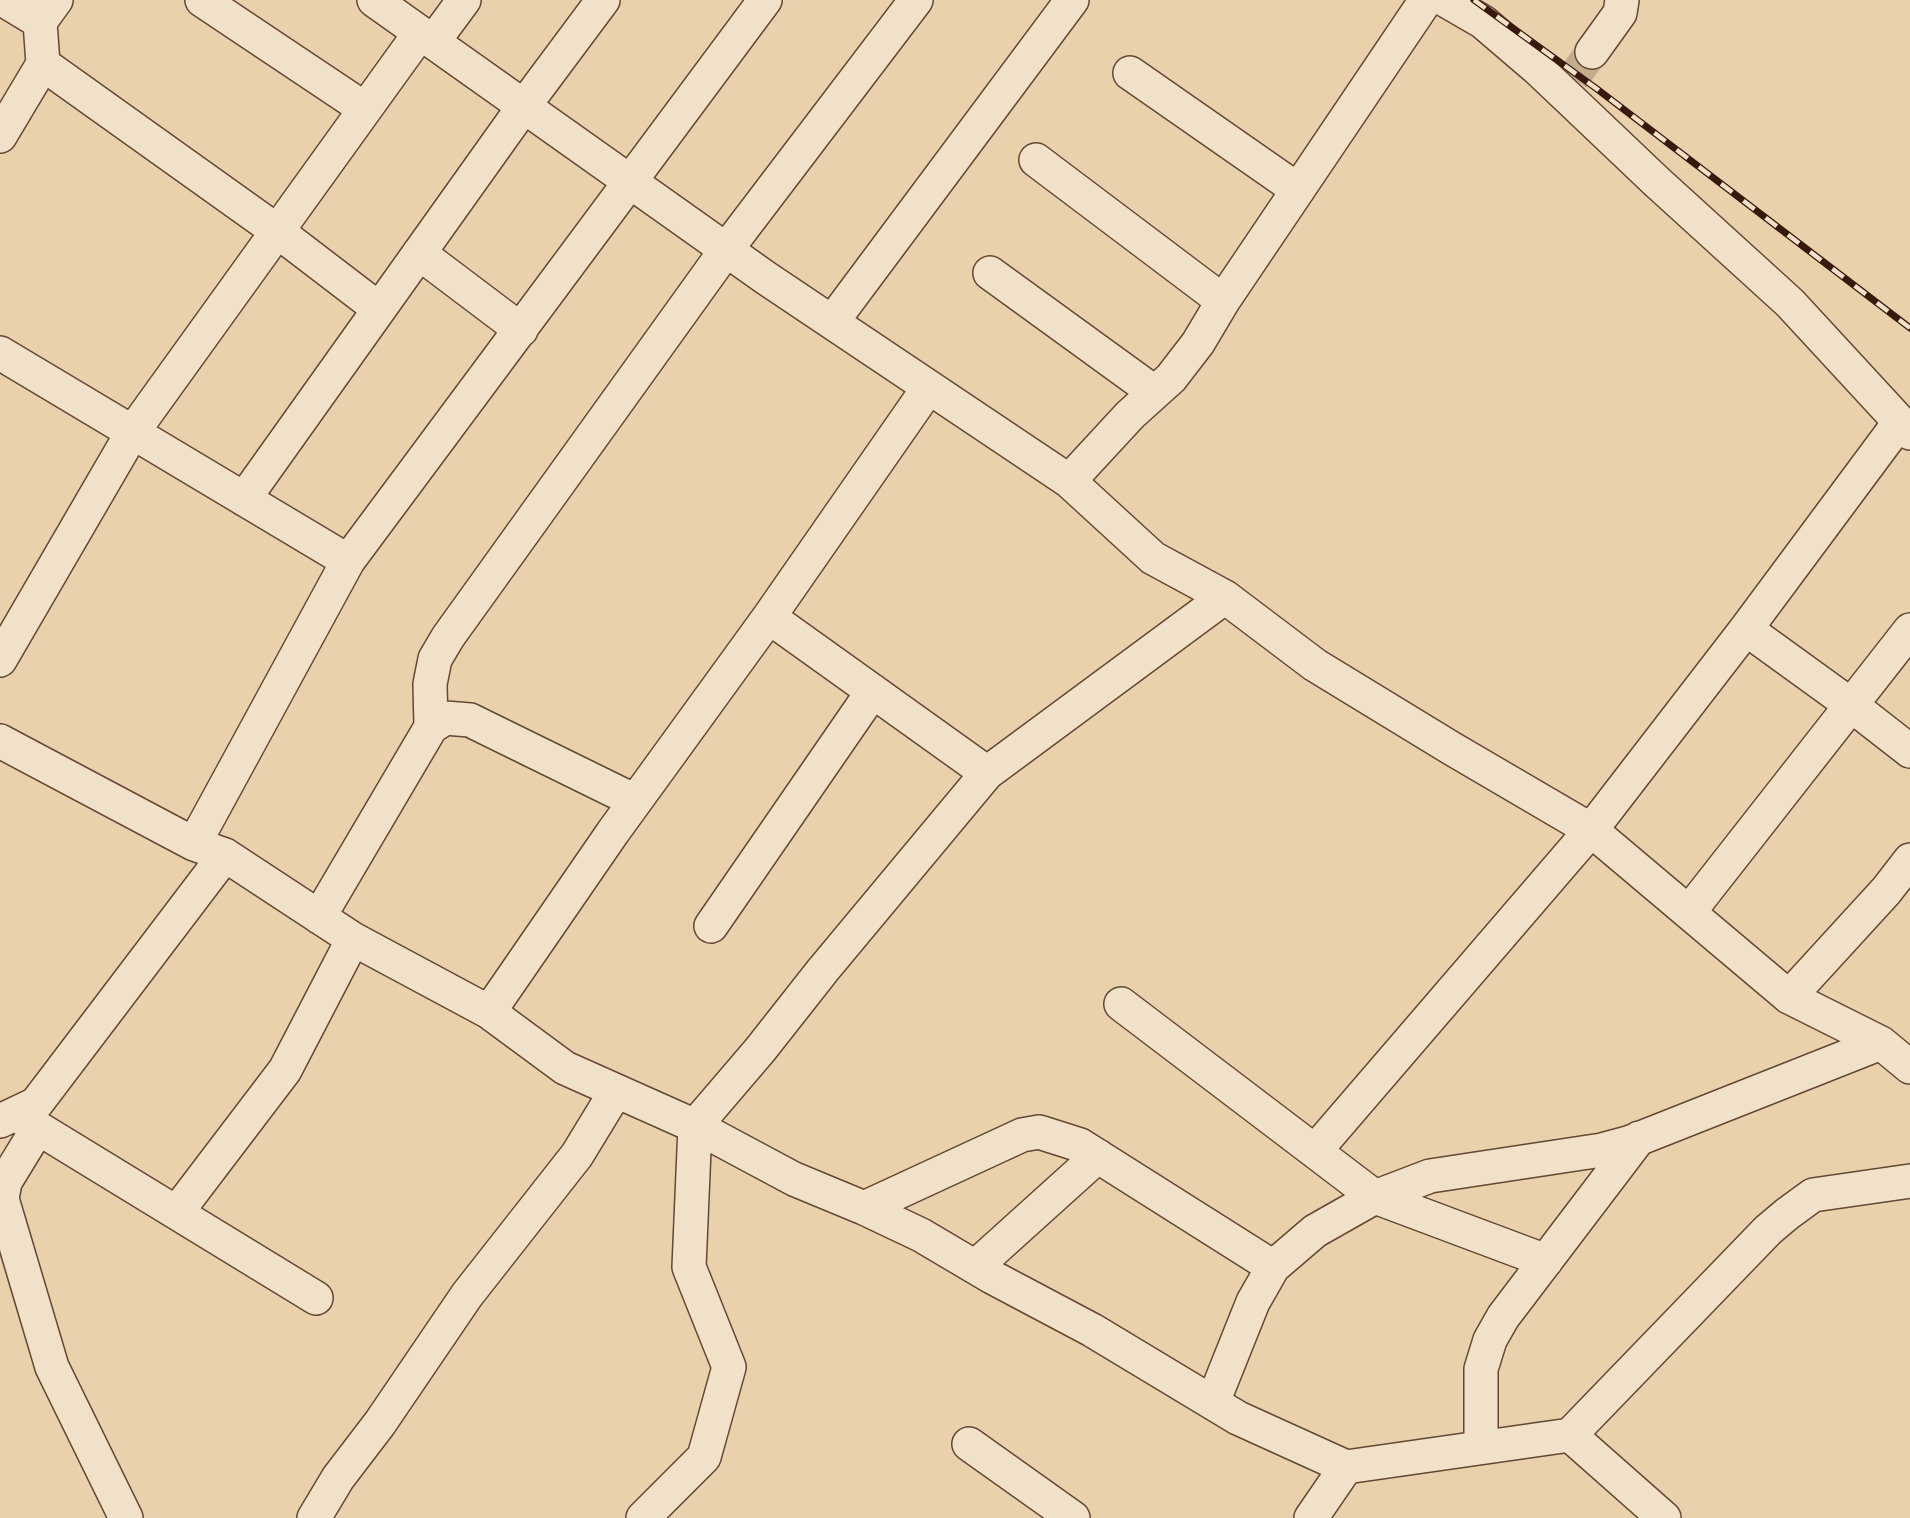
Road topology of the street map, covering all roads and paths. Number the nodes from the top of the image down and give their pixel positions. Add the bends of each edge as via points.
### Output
1 (4, 0) edge
2 (202, 0) edge
3 (374, 0) edge
4 (464, 0) edge
5 (603, 0) edge
6 (765, 0) edge
7 (916, 0) edge
8 (1072, 0) edge
9 (1426, 0) edge
10 (1445, 0) edge
11 (1622, 0) edge
12 (48, 11) edge
13 (427, 37) junction
14 (1592, 52) tunnel mouth
15 (43, 64) junction
16 (1130, 73) dead end
17 (524, 106) junction
18 (365, 109) junction
19 (0, 136) edge
20 (1036, 160) dead end
21 (630, 182) junction
22 (1298, 190) junction
23 (278, 231) junction
24 (726, 250) junction
25 (419, 254) junction
26 (990, 273) dead end
27 (1223, 301) junction
28 (379, 309) junction
29 (831, 322) junction
30 (520, 330) junction
31 (0, 353) edge
32 (929, 387) junction
33 (1154, 392) junction
34 (1905, 428) edge
35 (132, 433) junction
36 (1069, 481) junction
37 (244, 499) junction
38 (348, 561) junction
39 (1225, 597) junction
40 (769, 616) junction
41 (1746, 629) junction
42 (1910, 630) edge
43 (0, 660) edge
44 (873, 691) junction
45 (1851, 705) junction
46 (430, 728) junction
47 (0, 741) edge
48 (1910, 751) edge
49 (987, 773) junction
50 (635, 801) junction
51 (1591, 830) junction
52 (194, 844) junction
53 (225, 855) junction
54 (1910, 860) edge
55 (1689, 912) junction
56 (319, 917) junction
57 (711, 926) dead end
58 (353, 939) junction
59 (1789, 997) junction
60 (1121, 1004) dead end
61 (489, 1012) junction
62 (1881, 1043) junction
63 (1910, 1067) edge
64 (615, 1091) junction
65 (18, 1121) edge
66 (695, 1126) junction
67 (1639, 1138) junction
68 (1315, 1151) junction
69 (1098, 1156) junction
70 (1910, 1181) edge
71 (1375, 1197) junction
72 (864, 1208) junction
73 (177, 1212) junction
74 (1546, 1261) junction
75 (975, 1267) junction
76 (1273, 1267) junction
77 (316, 1298) dead end
78 (1213, 1402) junction
79 (1570, 1435) junction
80 (969, 1444) dead end
81 (1481, 1446) junction
82 (1346, 1467) junction
83 (126, 1518) edge
84 (314, 1518) edge
85 (643, 1518) edge
86 (1073, 1518) edge
87 (1311, 1518) edge
88 (1664, 1518) edge

1 - 12 street
2 - 18 street
3 - 13 street
4 - 13 street
5 - 17 street
6 - 21 street
7 - 24 street
8 - 29 street
9 - 22 street
10 - 34 street via 1483,22 1568,85 1657,182 1790,303
11 - 14 street via 1620,13
12 - 15 street
13 - 17 street
13 - 18 street
15 - 19 street
15 - 23 street
16 - 22 street
17 - 21 street
17 - 25 street
18 - 23 street
20 - 27 street
21 - 24 street
21 - 30 street
22 - 27 street
23 - 28 street
23 - 35 street
24 - 29 street
24 - 46 street via 448,637 435,659 430,684
25 - 28 street
25 - 30 street
26 - 33 street
27 - 33 street via 1198,343 1171,378
28 - 37 street
29 - 32 street
30 - 38 street
31 - 35 street
32 - 36 street
32 - 40 street
33 - 36 street
34 - 41 street
35 - 37 street
35 - 43 street
36 - 39 street via 1153,558
37 - 38 street
38 - 52 street
39 - 49 street
39 - 51 street via 1315,665
40 - 44 street
40 - 50 street
41 - 45 street
41 - 51 street
42 - 45 street
44 - 49 street
44 - 57 street
45 - 48 street
45 - 55 street
46 - 50 street via 445,718 470,720
46 - 56 street
47 - 52 street
49 - 66 street
50 - 61 street
51 - 55 street
51 - 68 street
52 - 53 street
53 - 56 street
53 - 65 street via 36,1104
54 - 59 street via 1887,891
55 - 59 street
56 - 58 street
58 - 61 street
58 - 73 street via 285,1070
59 - 62 street
60 - 68 street
61 - 64 street via 565,1068
62 - 63 street
62 - 67 street
64 - 66 street
64 - 84 street via 577,1155 467,1295
65 - 73 street
65 - 83 street via 2,1199 52,1367
66 - 72 street via 794,1179
66 - 85 street via 689,1267 729,1367 704,1457
67 - 71 street via 1602,1150 1430,1176
67 - 74 street
68 - 71 street
69 - 72 street via 1059,1137 1039,1132 1022,1135
69 - 75 street
69 - 76 street
70 - 79 street via 1813,1195 1787,1214
71 - 74 street
71 - 76 street via 1315,1231
72 - 75 street
73 - 77 street
74 - 81 street via 1490,1340 1481,1369
75 - 78 street via 1092,1329
76 - 78 street via 1253,1302
78 - 82 street via 1238,1418
79 - 81 street
79 - 88 street
80 - 86 street
81 - 82 street
82 - 87 street

